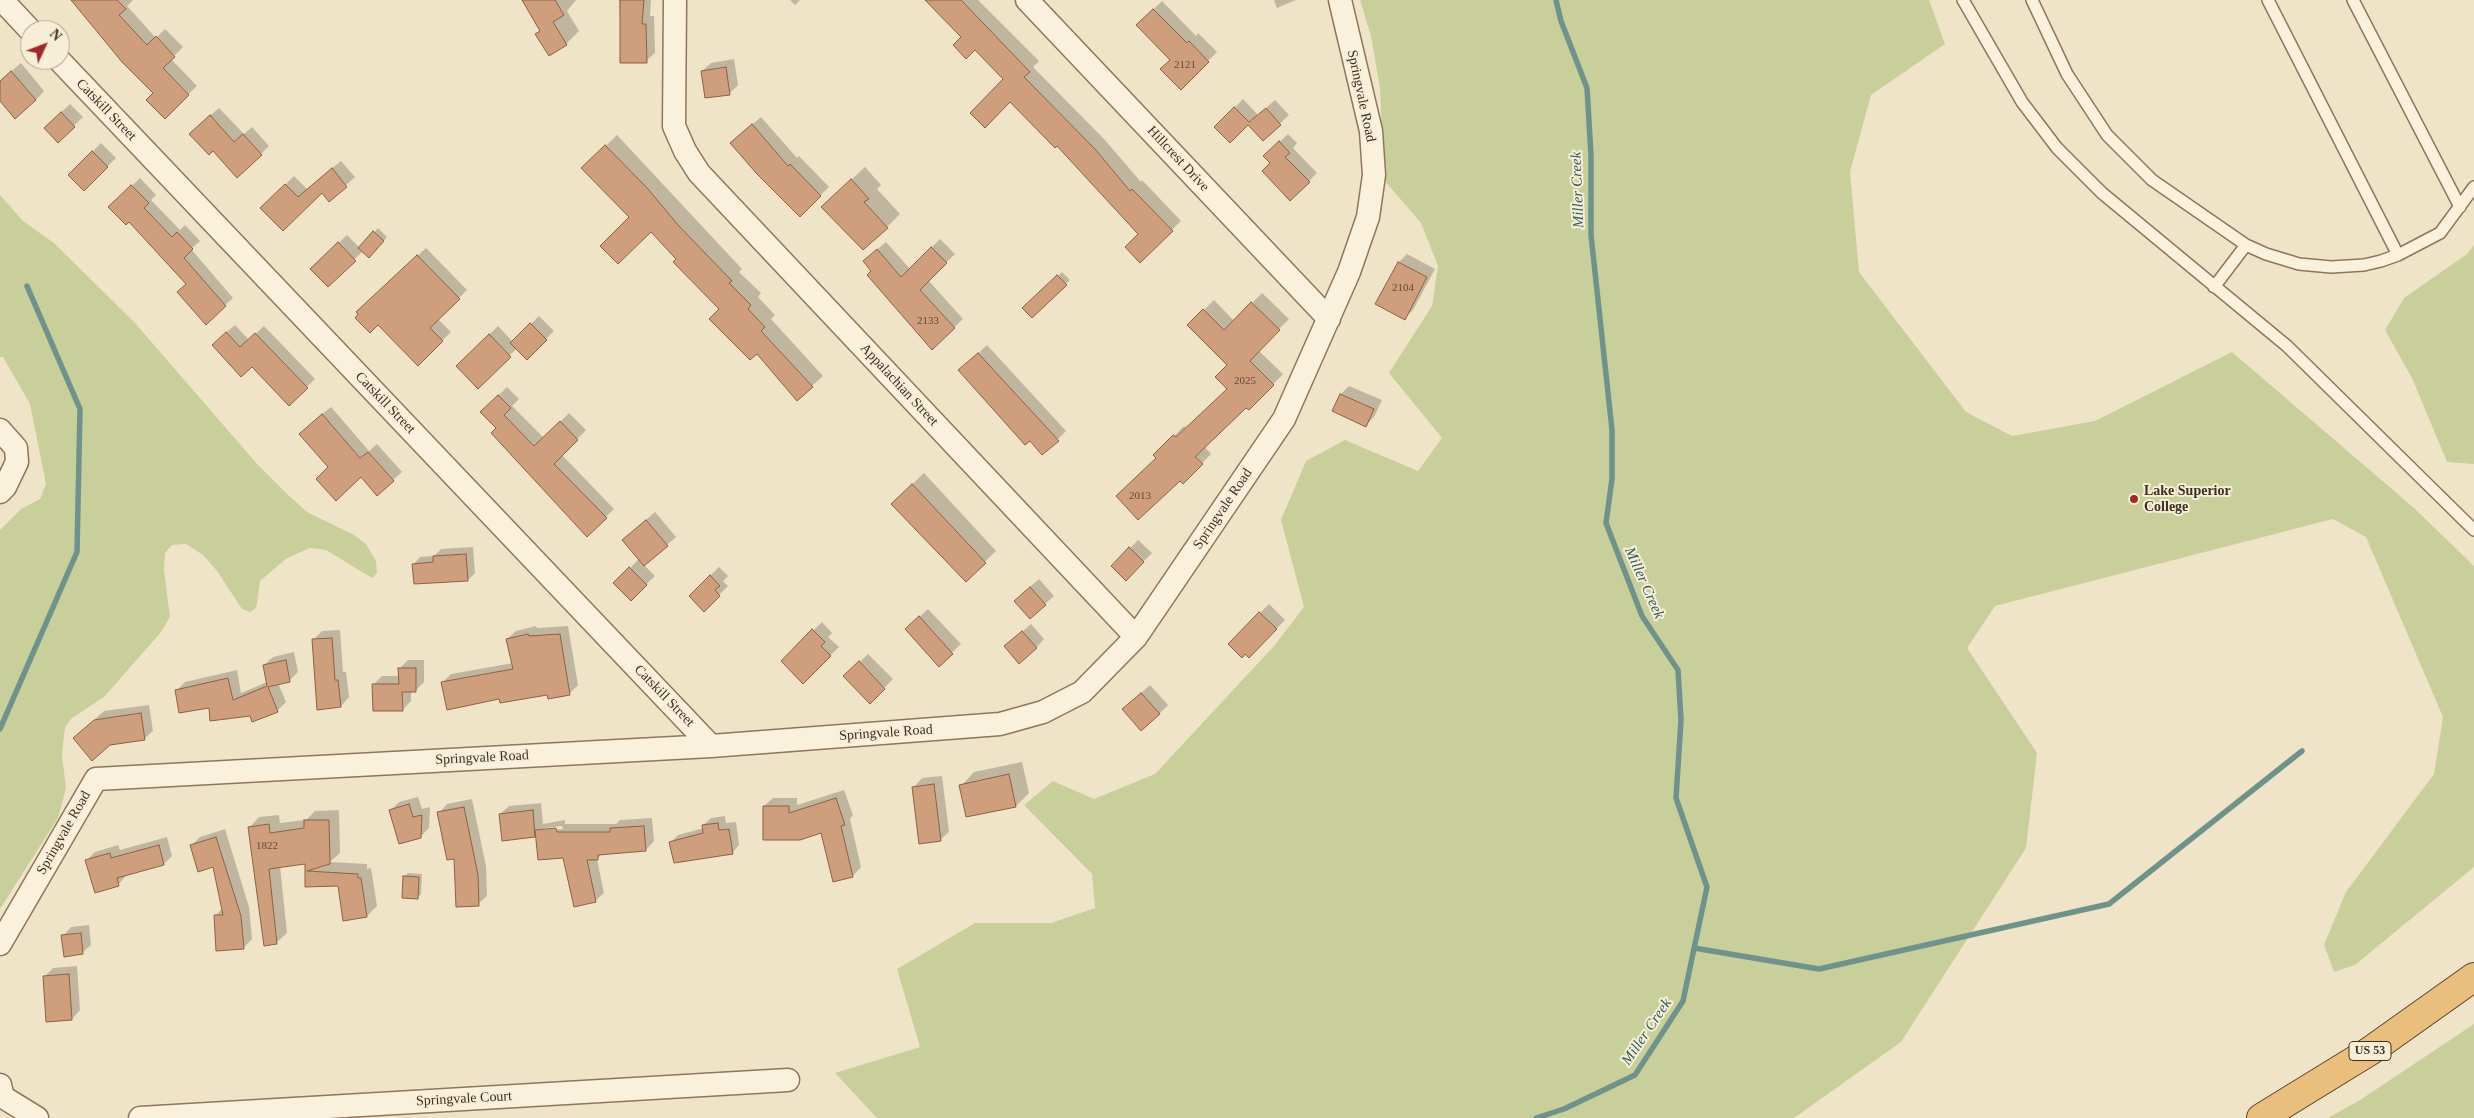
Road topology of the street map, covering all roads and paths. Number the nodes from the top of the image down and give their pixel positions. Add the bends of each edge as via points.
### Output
1 (2, 0) edge
2 (675, 0) edge
3 (1027, 0) edge
4 (1340, 0) edge
5 (1962, 0) edge
6 (2032, 0) edge
7 (2268, 0) edge
8 (2353, 0) edge
9 (21, 20) edge
10 (69, 70) edge
11 (2474, 187) edge
12 (2460, 207) junction
13 (2246, 245) junction
14 (2398, 255) junction
15 (2214, 286) junction
16 (1329, 319) junction
17 (0, 430) edge
18 (0, 492) edge
19 (2474, 530) edge
20 (1136, 637) junction
21 (711, 746) junction
22 (0, 944) edge
23 (2474, 977) edge
24 (788, 1080) dead end
25 (0, 1085) edge
26 (37, 1118) edge
27 (140, 1118) edge
28 (2261, 1118) edge

1 - 9 street
2 - 20 street, Appalachian Street via 674,126 699,173
3 - 16 street, Hillcrest Drive
4 - 16 street, Springvale Road via 1371,131 1374,175 1368,217
5 - 15 lane via 2017,94 2057,148 2102,193
6 - 13 lane via 2067,74 2107,135 2152,180
7 - 14 lane
8 - 12 lane
10 - 21 street, Catskill Street
11 - 12 lane
12 - 14 lane via 2440,233
13 - 14 lane via 2280,259 2315,266 2364,265
13 - 15 lane
15 - 19 lane via 2287,346
16 - 20 street, Springvale Road via 1284,419
17 - 18 street via 16,448 17,462
20 - 21 street, Springvale Road via 1082,692 1043,712 1000,724
21 - 22 street, Springvale Road via 96,779
23 - 28 highway, US 53 via 2370,1051
24 - 27 street, Springvale Court
25 - 26 street via 3,1097

